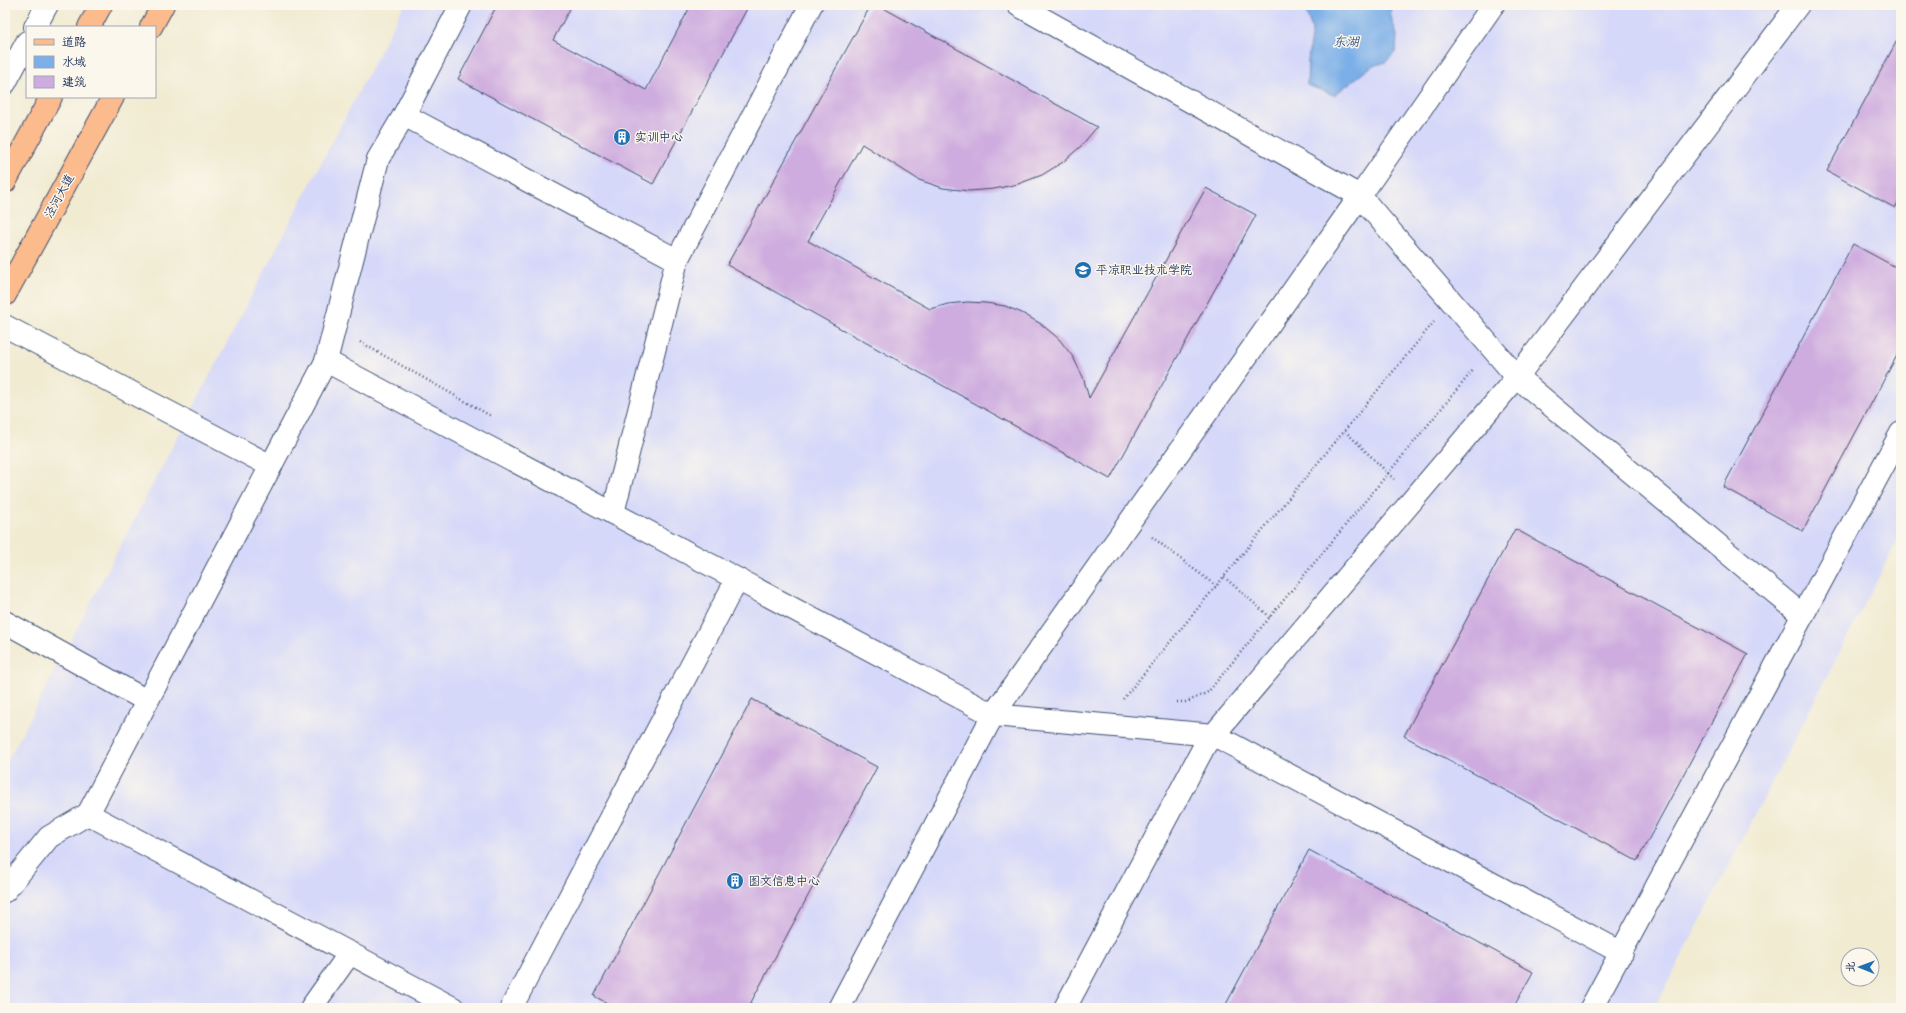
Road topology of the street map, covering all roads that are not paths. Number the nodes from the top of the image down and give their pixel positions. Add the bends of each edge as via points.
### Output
1 (47, 5) edge
2 (101, 5) edge
3 (163, 5) edge
4 (461, 5) edge
5 (811, 5) edge
6 (1018, 5) edge
7 (1493, 5) edge
8 (1798, 5) edge
9 (36, 26) edge
10 (90, 26) edge
11 (152, 26) edge
12 (26, 44) edge
13 (5, 83) edge
14 (50, 98) edge
15 (112, 98) edge
16 (404, 115) junction
17 (5, 182) edge
18 (1360, 196) junction
19 (677, 260) junction
20 (5, 295) edge
21 (5, 326) edge
22 (326, 361) junction
23 (1517, 377) junction
24 (1901, 433) edge
25 (271, 466) junction
26 (613, 513) junction
27 (737, 579) junction
28 (1802, 615) junction
29 (5, 622) edge
30 (147, 701) junction
31 (993, 715) junction
32 (1214, 735) junction
33 (88, 814) junction
34 (5, 891) edge
35 (350, 953) junction
36 (1622, 953) junction
37 (311, 1008) edge
38 (453, 1008) edge
39 (511, 1008) edge
40 (839, 1008) edge
41 (1065, 1008) edge
42 (1591, 1008) edge

1 - 9 street
2 - 10 main road
3 - 11 main road
4 - 16 street
5 - 19 street
6 - 18 street
7 - 18 street
8 - 23 street
12 - 13 street
14 - 17 main road
15 - 20 main road, 泾河大道
16 - 19 street
16 - 22 street via 378,159
18 - 23 street
18 - 31 street
19 - 26 street
21 - 25 street
22 - 25 street
22 - 26 street
23 - 28 street
23 - 32 street
24 - 28 street
25 - 30 street
26 - 27 street
27 - 31 street
27 - 39 street
28 - 36 street
29 - 30 street
30 - 33 street
31 - 32 street
31 - 40 street
32 - 36 street
32 - 41 street via 1205,745
33 - 34 street via 49,837
33 - 35 street
35 - 37 street
35 - 38 street
36 - 42 street

